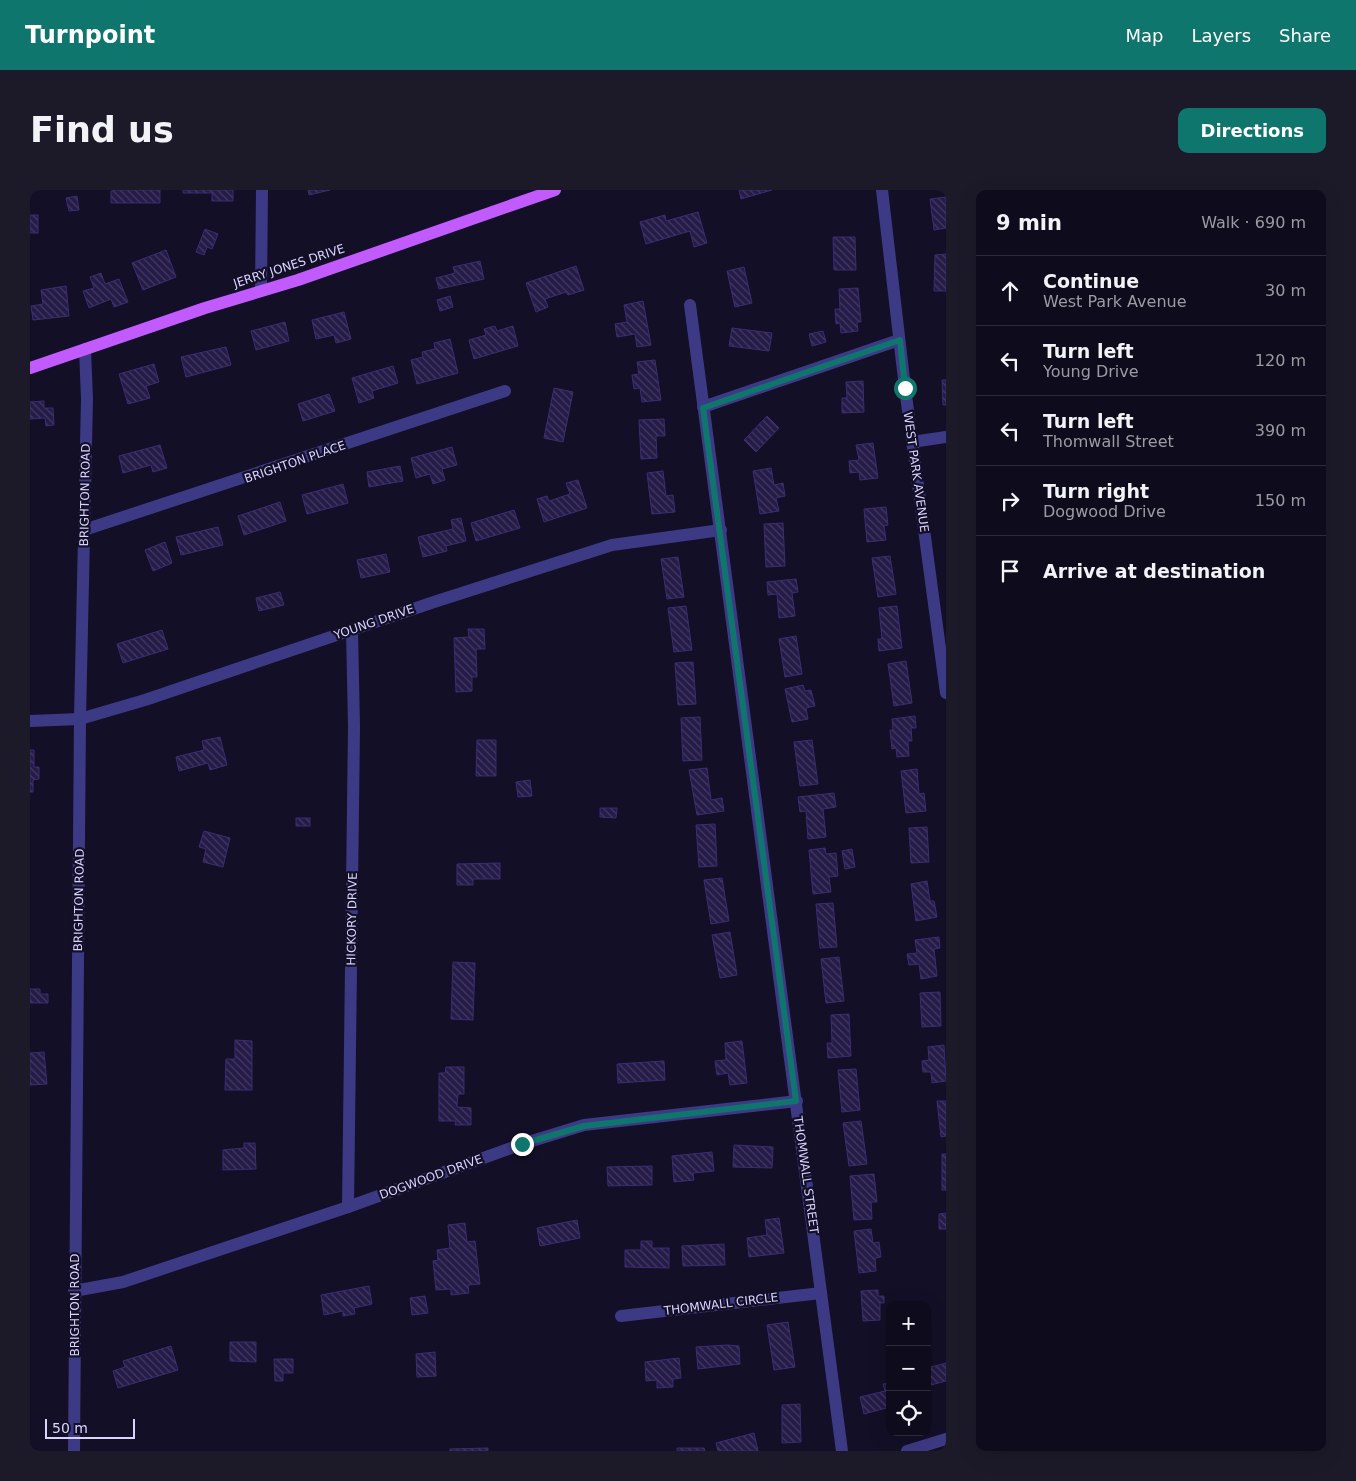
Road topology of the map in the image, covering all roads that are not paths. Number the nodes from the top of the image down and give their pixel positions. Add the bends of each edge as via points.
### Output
1 (262, 190) edge
2 (555, 190) edge
3 (882, 190) edge
4 (261, 290) junction
5 (690, 305) dead end
6 (900, 340) junction
7 (84, 349) junction
8 (30, 368) edge
9 (505, 392) dead end
10 (703, 408) junction
11 (946, 437) edge
12 (912, 442) junction
13 (84, 530) junction
14 (720, 530) junction
15 (352, 630) junction
16 (946, 693) edge
17 (80, 718) junction
18 (30, 721) edge
19 (796, 1101) junction
20 (348, 1207) junction
21 (74, 1291) junction
22 (822, 1293) junction
23 (621, 1316) dead end
24 (946, 1439) edge
25 (74, 1451) edge
26 (842, 1451) edge
27 (907, 1451) edge

1 - 4 street
2 - 4 main road, JERRY JONES DRIVE
3 - 6 street, WEST PARK AVENUE
4 - 7 main road, JERRY JONES DRIVE
5 - 10 street, THOMWALL STREET
6 - 10 street
6 - 12 street, WEST PARK AVENUE
7 - 8 main road, JERRY JONES DRIVE
7 - 13 street, BRIGHTON ROAD via 87,399
9 - 13 street, BRIGHTON PLACE
10 - 14 street, THOMWALL STREET
11 - 12 street
12 - 16 street, WEST PARK AVENUE
13 - 17 street, BRIGHTON ROAD
14 - 15 street, YOUNG DRIVE via 612,545
14 - 19 street, THOMWALL STREET
15 - 17 street, YOUNG DRIVE via 145,700
15 - 20 street, HICKORY DRIVE via 354,746
17 - 18 street, YOUNG DRIVE
17 - 21 street, BRIGHTON ROAD
19 - 20 street, DOGWOOD DRIVE via 584,1126 522,1144
19 - 22 street, THOMWALL STREET
20 - 21 street, DOGWOOD DRIVE via 123,1282
21 - 25 street, BRIGHTON ROAD
22 - 23 street, THOMWALL CIRCLE
22 - 26 street, THOMWALL STREET
24 - 27 street

